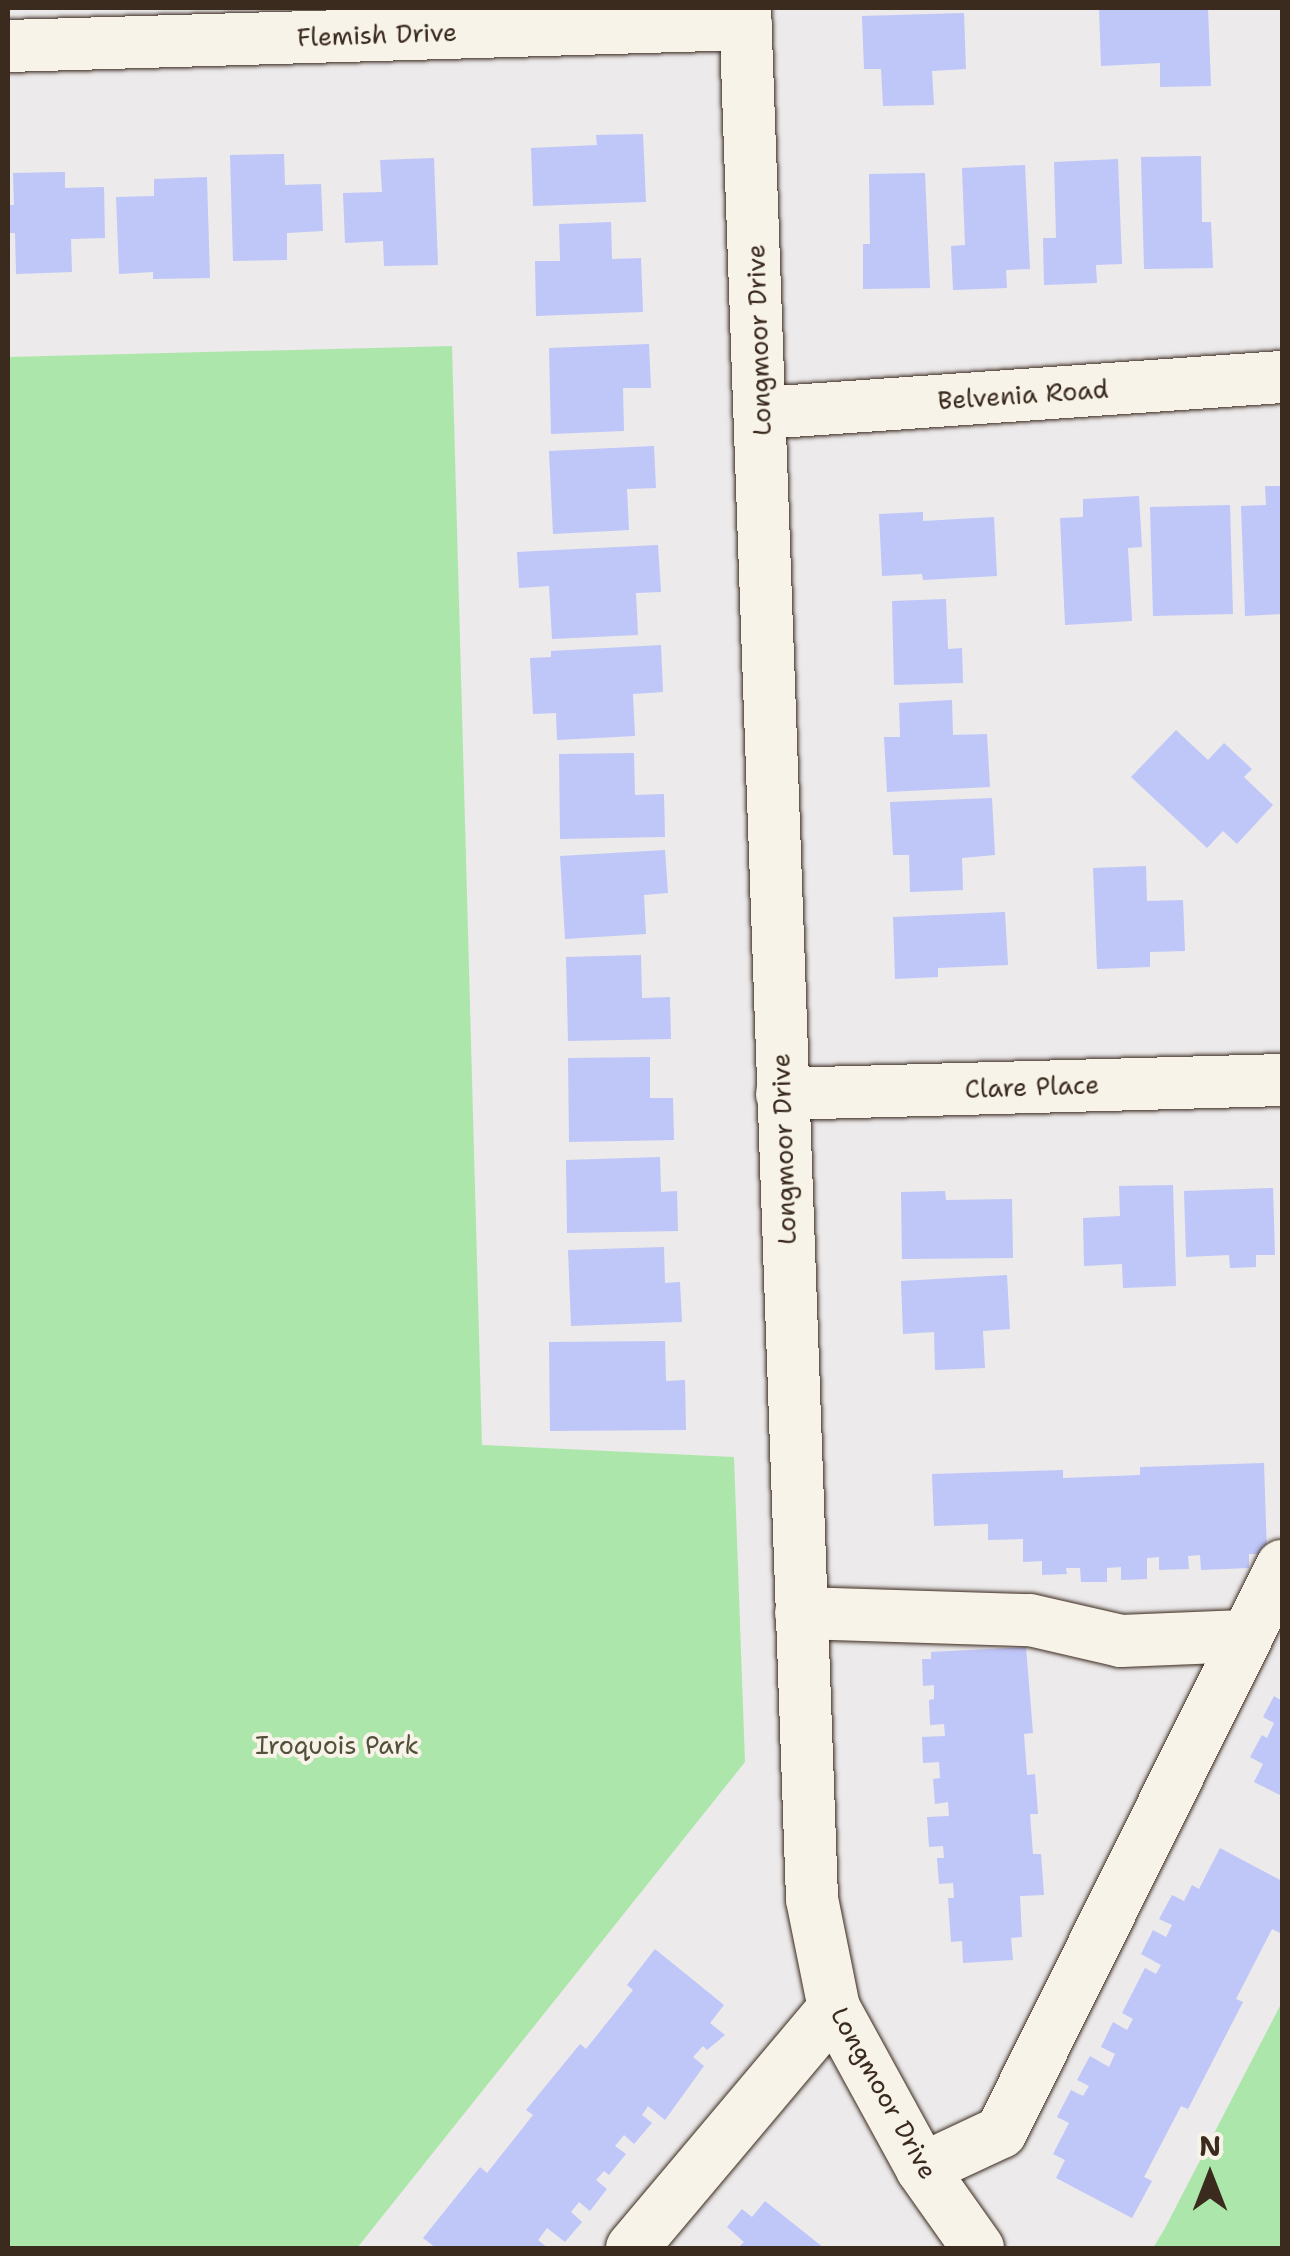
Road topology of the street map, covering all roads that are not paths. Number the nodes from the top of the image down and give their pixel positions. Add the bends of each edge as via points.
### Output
1 (745, 16) edge
2 (8, 46) edge
3 (1282, 377) edge
4 (763, 413) junction
5 (1282, 1080) edge
6 (782, 1094) junction
7 (1282, 1566) edge
8 (801, 1613) junction
9 (1244, 1636) junction
10 (834, 2008) junction
11 (922, 2169) junction
12 (632, 2248) edge
13 (978, 2248) edge

1 - 2 street, Flemish Drive
1 - 4 street, Longmoor Drive
3 - 4 street, Belvenia Road
4 - 6 street, Longmoor Drive
5 - 6 street, Clare Place
6 - 8 street, Longmoor Drive
7 - 9 street
8 - 9 street via 1030,1620 1121,1641
8 - 10 street, Longmoor Drive via 812,1899
9 - 11 street via 1002,2132
10 - 11 street, Longmoor Drive
10 - 12 street
11 - 13 street, Longmoor Drive

